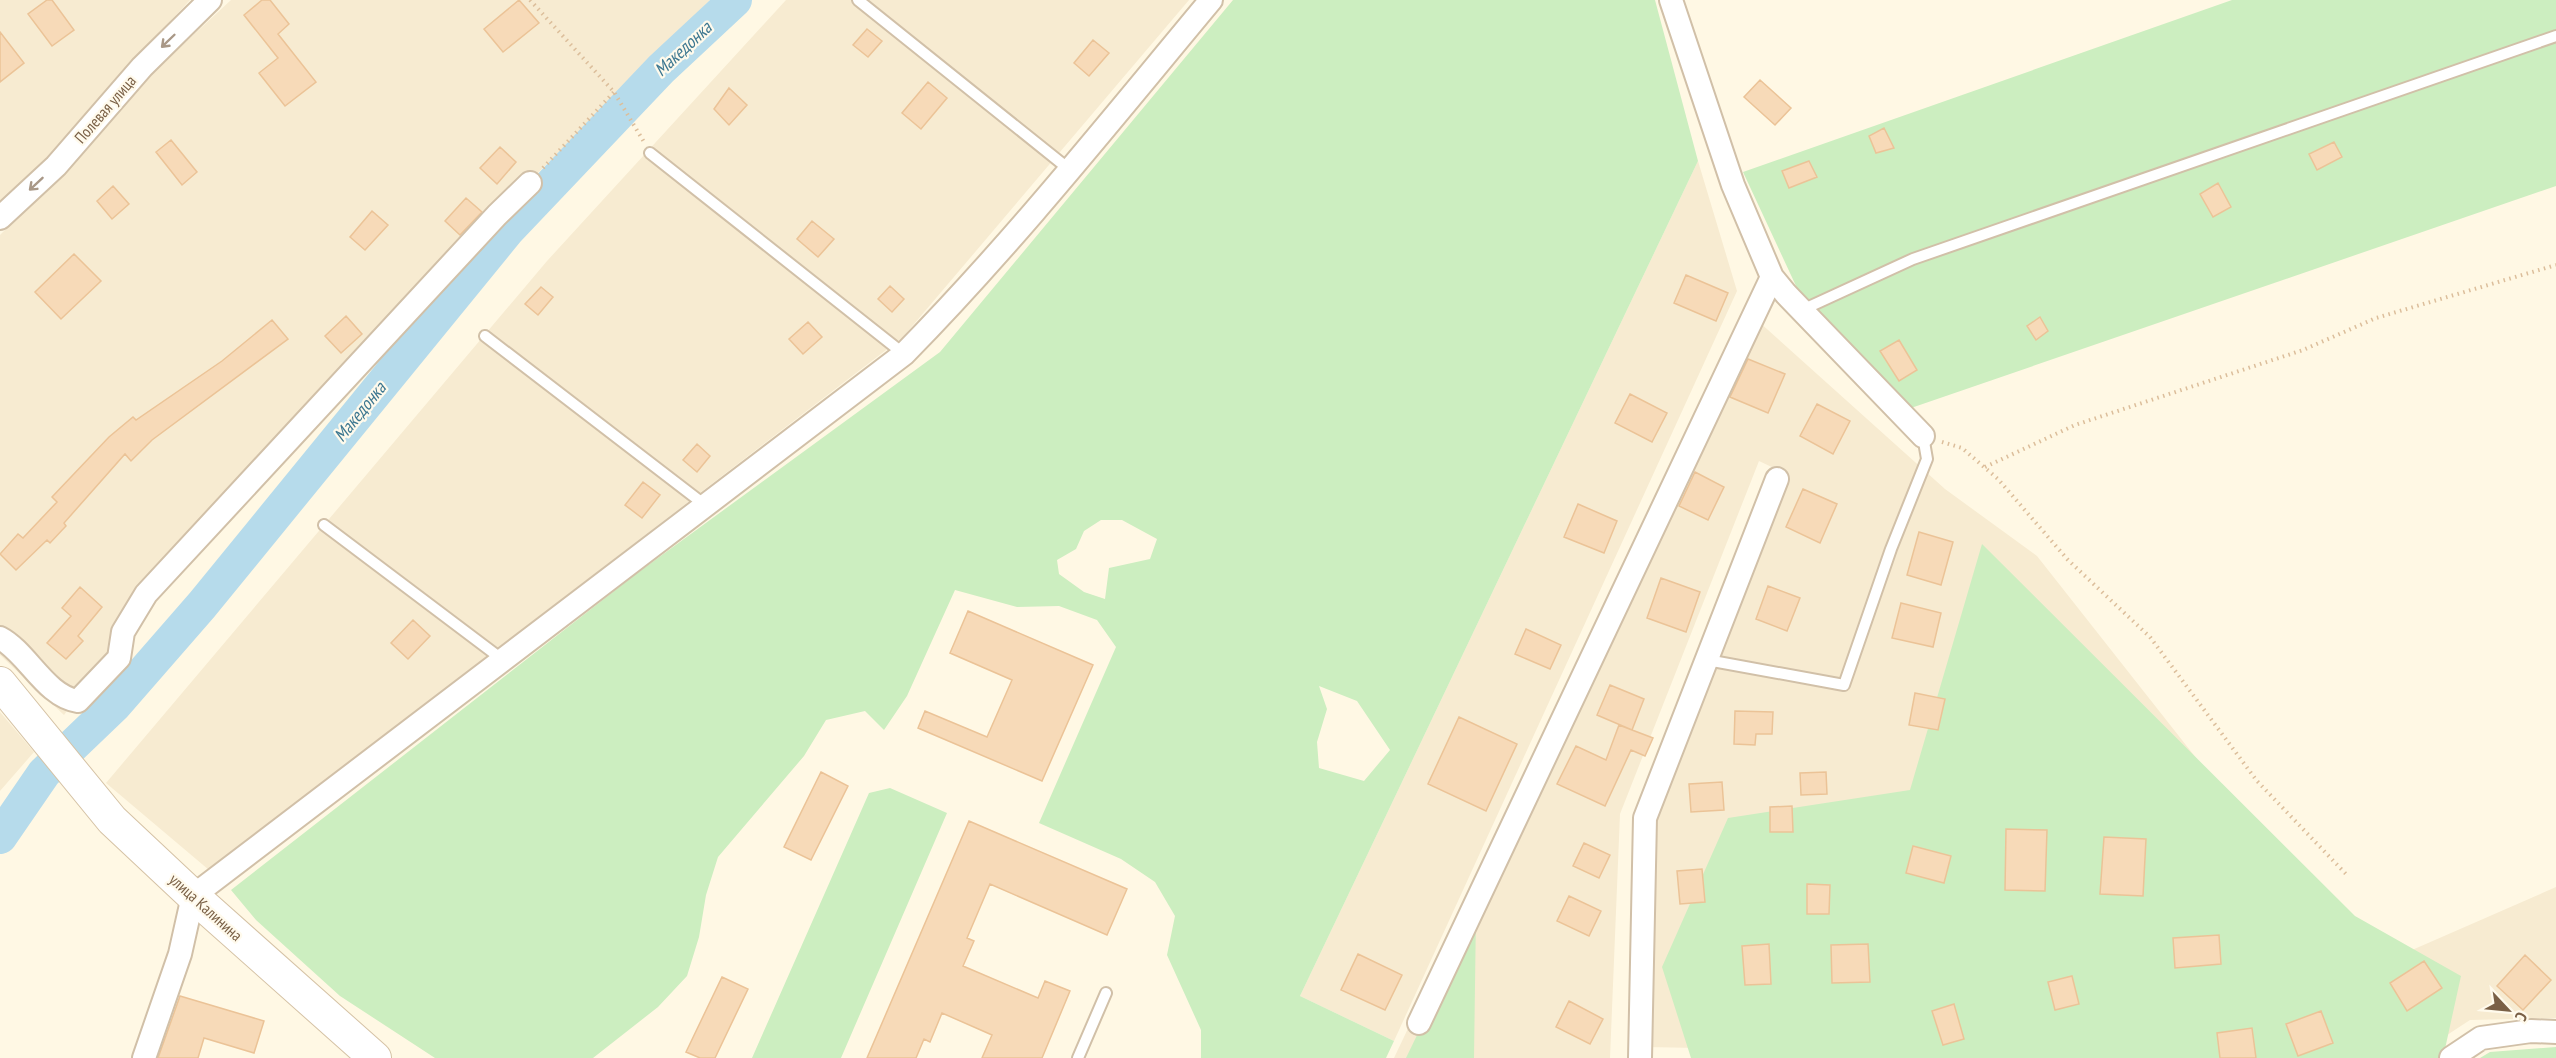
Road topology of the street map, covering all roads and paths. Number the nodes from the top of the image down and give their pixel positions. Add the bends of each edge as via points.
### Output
1 (210, 0) edge
2 (530, 0) edge
3 (858, 0) edge
4 (1211, 0) edge
5 (1671, 0) edge
6 (2556, 36) edge
7 (614, 92) junction
8 (636, 127) dead end
9 (650, 153) dead end
10 (1070, 170) junction
11 (530, 183) joint
12 (0, 218) edge
13 (2556, 265) edge
14 (1772, 277) junction
15 (1801, 310) junction
16 (485, 336) dead end
17 (904, 354) junction
18 (1923, 436) junction
19 (1985, 467) junction
20 (1777, 479) dead end
21 (705, 505) junction
22 (324, 525) dead end
23 (0, 638) edge
24 (503, 660) junction
25 (1707, 660) junction
26 (0, 683) edge
27 (2346, 874) dead end
28 (193, 896) junction
29 (1106, 993) dead end
30 (1419, 1023) dead end
31 (2556, 1032) edge
32 (144, 1058) edge
33 (375, 1058) edge
34 (1078, 1058) edge
35 (1640, 1058) edge
36 (2451, 1058) edge

1 -> 12 street, Полевая улица via 142,67 56,166
2 - 7 path
3 - 10 lane
4 - 10 street
5 - 14 street via 1733,184
6 - 15 lane via 1913,259
7 - 8 path
7 - 11 path
9 - 17 lane
10 - 17 street via 948,310
11 - 23 street via 146,594 123,632 119,658 78,701 68,700
13 - 19 path via 2376,318 2304,350 2075,425
14 - 15 street
14 - 30 street
15 - 18 street
16 - 21 lane
17 - 21 street
18 - 19 path via 1962,448
18 - 25 lane via 1927,459 1844,685
19 - 27 path via 2068,560 2150,637 2257,781
20 - 25 street
21 - 24 street
22 - 24 lane
24 - 28 street
25 - 35 street via 1645,818
26 - 28 main road, улица Калинина via 112,820
28 - 32 street via 180,954
28 - 33 main road, улица Калинина
29 - 34 lane
31 - 36 street via 2481,1038

